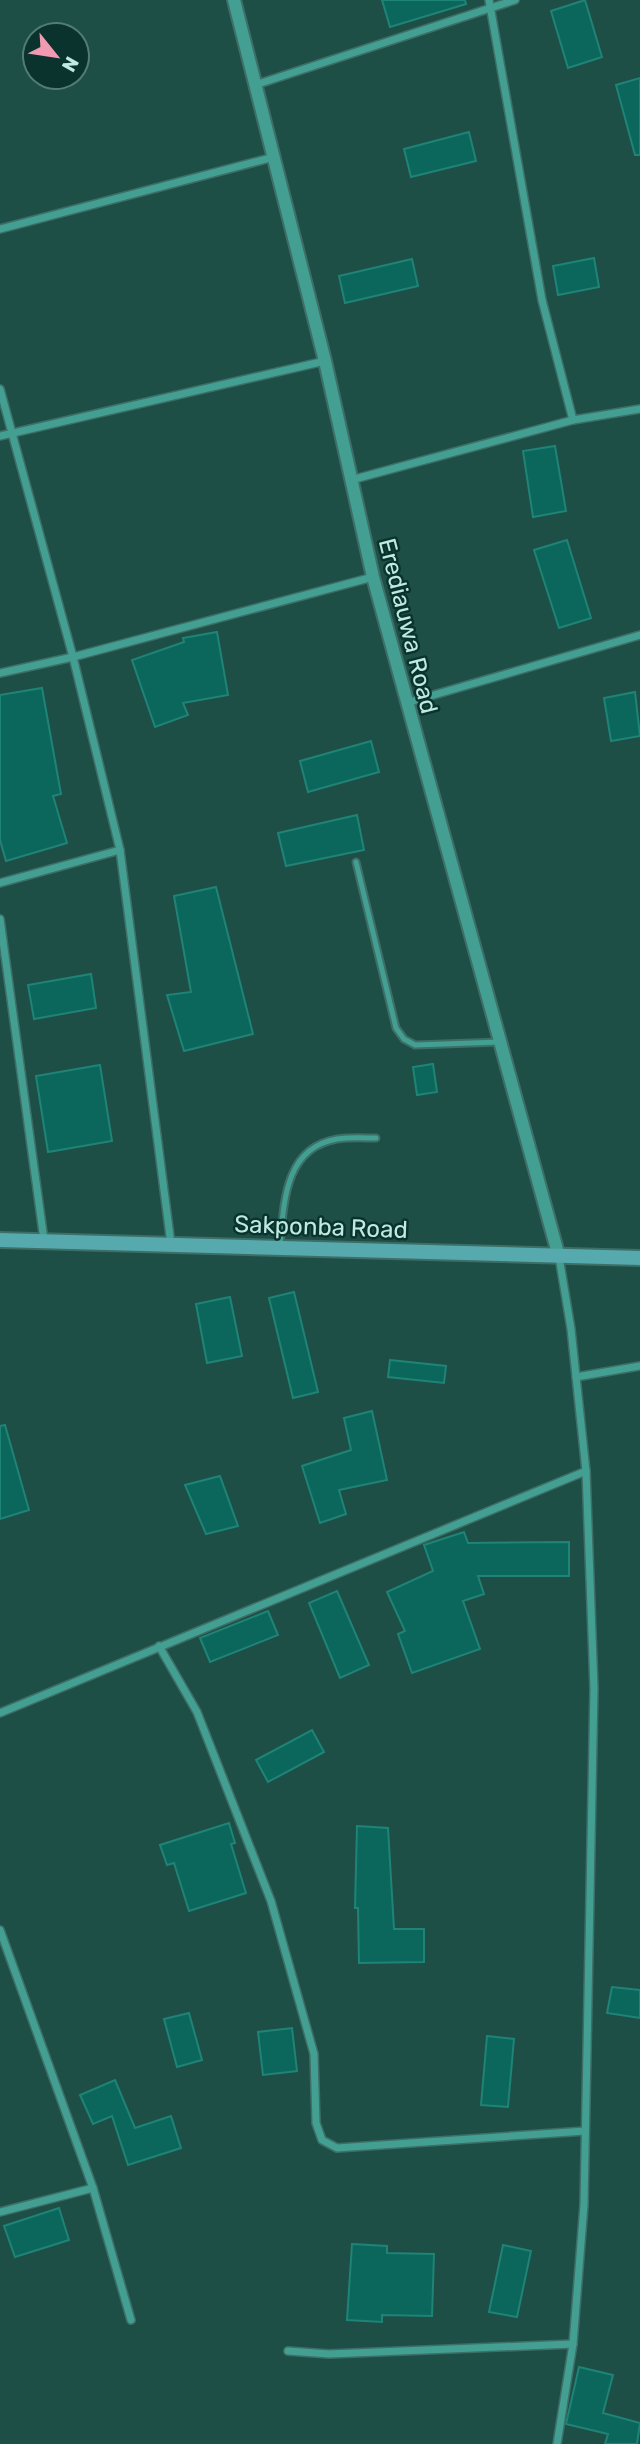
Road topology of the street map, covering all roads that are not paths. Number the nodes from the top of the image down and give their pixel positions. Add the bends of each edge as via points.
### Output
1 (234, 0) edge
2 (516, 0) edge
3 (490, 3) edge
4 (255, 85) junction
5 (274, 157) junction
6 (0, 229) edge
7 (325, 361) junction
8 (0, 388) edge
9 (640, 409) edge
10 (573, 421) junction
11 (11, 434) junction
12 (0, 436) edge
13 (351, 480) junction
14 (373, 577) junction
15 (640, 635) edge
16 (73, 657) junction
17 (0, 673) edge
18 (405, 704) junction
19 (120, 850) junction
20 (356, 862) dead end
21 (0, 883) edge
22 (0, 919) edge
23 (500, 1042) junction
24 (376, 1138) dead end
25 (0, 1240) edge
26 (44, 1240) junction
27 (172, 1245) junction
28 (280, 1249) junction
29 (559, 1257) junction
30 (640, 1258) edge
31 (640, 1366) edge
32 (576, 1377) junction
33 (586, 1471) junction
34 (159, 1646) junction
35 (0, 1713) edge
36 (0, 1930) edge
37 (585, 2131) junction
38 (93, 2188) junction
39 (0, 2212) edge
40 (131, 2320) dead end
41 (573, 2344) junction
42 (288, 2351) dead end
43 (557, 2444) edge

1 - 4 street, Erediauwa Road
2 - 3 street
3 - 4 street
3 - 10 street via 542,300
4 - 5 street, Erediauwa Road
5 - 6 street
5 - 7 street, Erediauwa Road
7 - 11 street
7 - 13 street, Erediauwa Road
8 - 11 street
9 - 10 street
10 - 13 street
11 - 12 street
11 - 16 street
13 - 14 street, Erediauwa Road
14 - 16 street
14 - 18 street, Erediauwa Road
15 - 18 street
16 - 17 street
16 - 19 street
18 - 23 street, Erediauwa Road
19 - 21 street
19 - 27 street
20 - 23 lane via 396,1028 404,1039 415,1045
22 - 26 street
23 - 29 street, Erediauwa Road
24 - 28 lane via 338,1139 312,1147 285,1188
25 - 26 main road, Sakponba Road
26 - 27 main road, Sakponba Road
27 - 28 main road, Sakponba Road
28 - 29 main road, Sakponba Road
29 - 30 main road, Sakponba Road
29 - 32 street
31 - 32 street
32 - 33 street
33 - 34 street
33 - 37 street via 594,1688
34 - 35 street
34 - 37 street via 197,1712 271,1901 314,2054 316,2123 322,2140 337,2148
36 - 38 street
37 - 41 street
38 - 39 street
38 - 40 street
41 - 42 street via 329,2354
41 - 43 street

